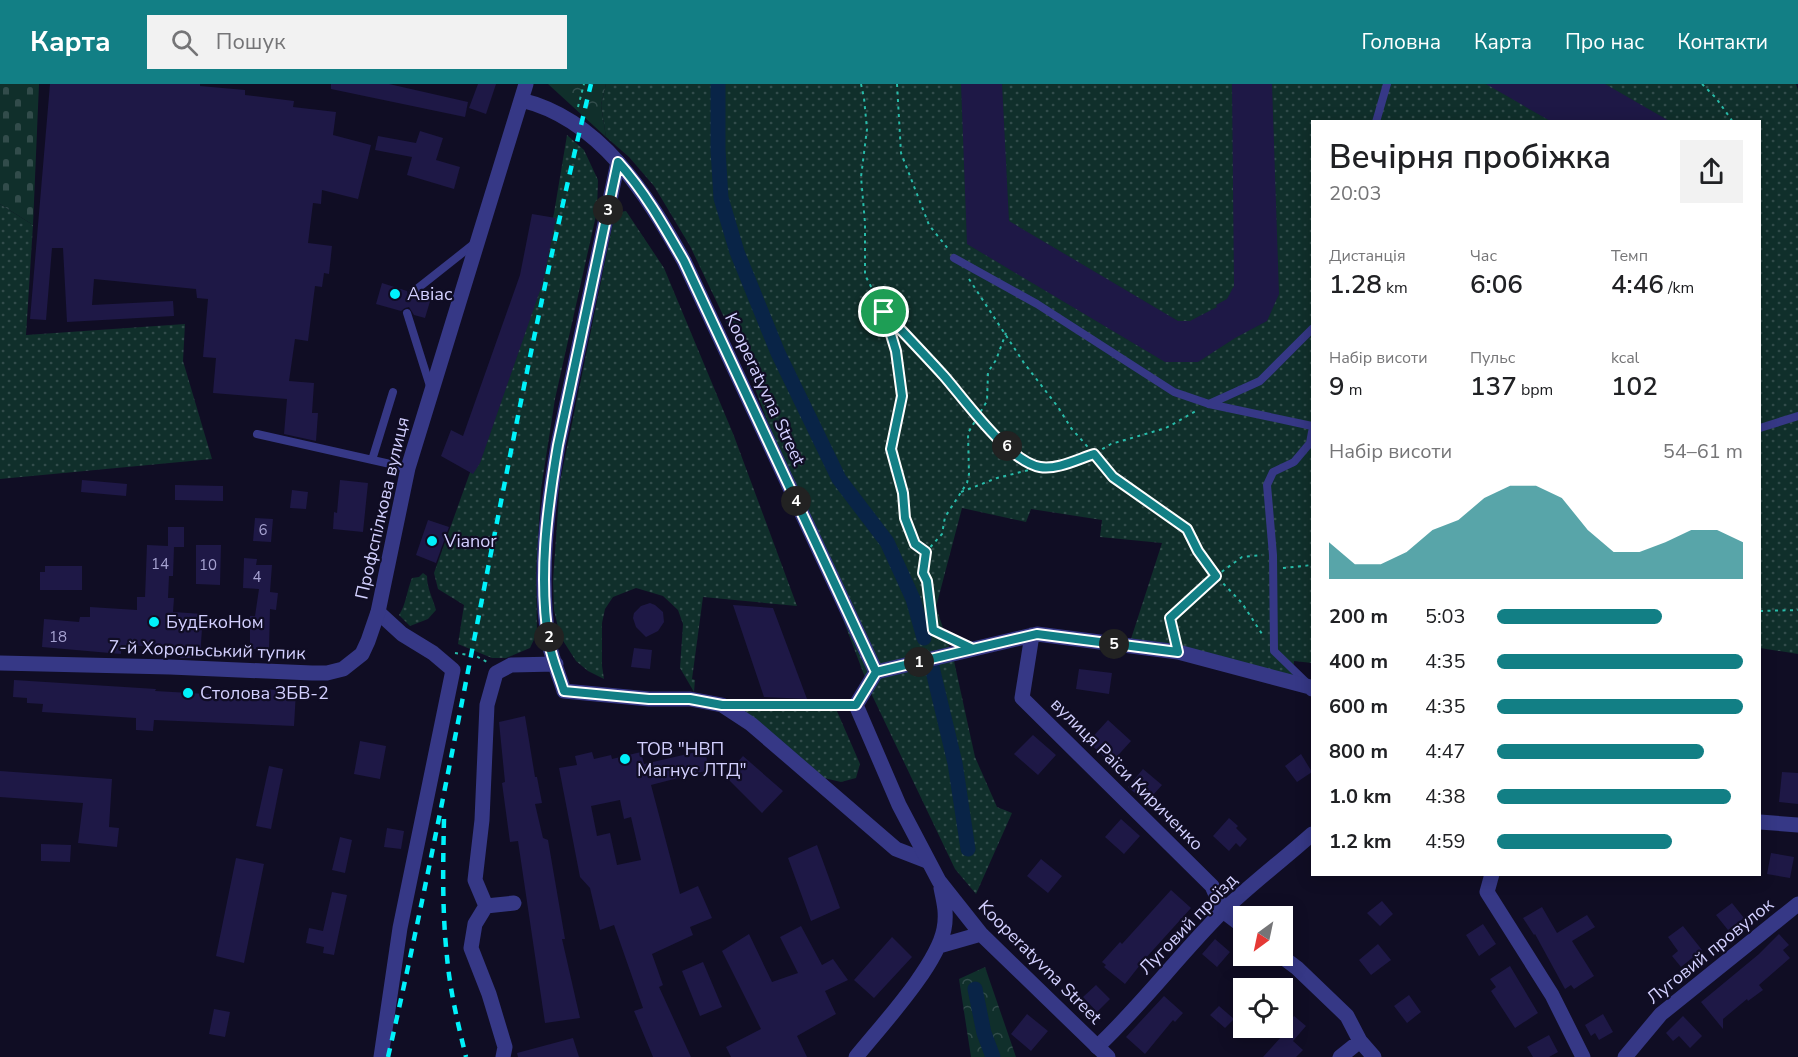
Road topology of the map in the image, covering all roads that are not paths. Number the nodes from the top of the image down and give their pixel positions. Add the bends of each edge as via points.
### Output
1 (526, 84) edge
2 (1387, 84) edge
3 (521, 100) junction
4 (1377, 120) edge
5 (618, 162) junction
6 (478, 240) junction
7 (954, 258) dead end
8 (413, 292) dead end
9 (407, 313) dead end
10 (1311, 330) edge
11 (431, 390) junction
12 (393, 392) dead end
13 (1209, 404) junction
14 (1798, 416) edge
15 (1311, 426) edge
16 (1761, 428) edge
17 (257, 434) dead end
18 (1311, 438) edge
19 (372, 460) junction
20 (408, 468) junction
21 (378, 612) junction
22 (1032, 635) junction
23 (0, 663) edge
24 (556, 664) junction
25 (876, 672) junction
26 (1311, 688) edge
27 (1761, 822) edge
28 (1798, 825) edge
29 (1311, 835) edge
30 (927, 861) junction
31 (1479, 876) edge
32 (1491, 876) edge
33 (939, 881) junction
34 (1487, 892) junction
35 (514, 903) dead end
36 (1798, 904) edge
37 (486, 906) junction
38 (1223, 911) junction
39 (1233, 919) edge
40 (981, 934) junction
41 (939, 946) junction
42 (1293, 965) edge
43 (1360, 1041) junction
44 (1103, 1052) edge
45 (381, 1057) edge
46 (503, 1057) edge
47 (856, 1057) edge
48 (1340, 1057) edge
49 (1374, 1057) edge
50 (1583, 1057) edge
51 (1625, 1057) edge

1 - 3 street, Профспілкова вулиця
2 - 4 lane
3 - 5 street, Kooperatyvna Street via 537,104 573,124
3 - 6 street, Профспілкова вулиця
5 - 24 street via 550,492 543,580 549,644
5 - 25 street, Kooperatyvna Street via 660,217 684,261
6 - 8 lane
6 - 11 street, Профспілкова вулиця
7 - 13 lane via 1037,304 1174,392
9 - 11 lane
10 - 13 lane via 1260,381
11 - 20 street, Профспілкова вулиця
12 - 19 lane
13 - 15 lane
14 - 16 lane
17 - 19 lane
18 - 26 lane via 1294,462 1273,472 1267,486 1273,555 1274,651
19 - 20 lane
20 - 21 street, Профспілкова вулиця
21 - 23 street, 7-й Хорольський тупик via 362,654 343,669 327,673
21 - 45 street, Профспілкова вулиця via 453,670 400,928
22 - 25 street
22 - 26 street via 1178,652
22 - 38 street, вулиця Раїси Кириченко via 1022,698 1212,886
24 - 30 street via 564,691 690,699 722,705 751,724 896,849
24 - 37 street via 511,665 496,673 487,705 475,880
25 - 30 street, Kooperatyvna Street via 856,705
27 - 28 street
29 - 38 street, Луговий проїзд
30 - 33 street, Kooperatyvna Street
31 - 34 street
32 - 34 street
33 - 40 street, Kooperatyvna Street
33 - 41 street via 946,910
34 - 50 street via 1552,994
35 - 37 street
36 - 51 street, Луговий провулок via 1661,1014
37 - 46 street via 475,924 471,948 499,1026 505,1047
38 - 39 street, вулиця Раїси Кириченко
38 - 44 street, Луговий проїзд via 1164,974
40 - 41 street
40 - 44 street, Kooperatyvna Street
41 - 47 street via 928,966
42 - 43 street via 1347,1016
43 - 48 street
43 - 49 street

